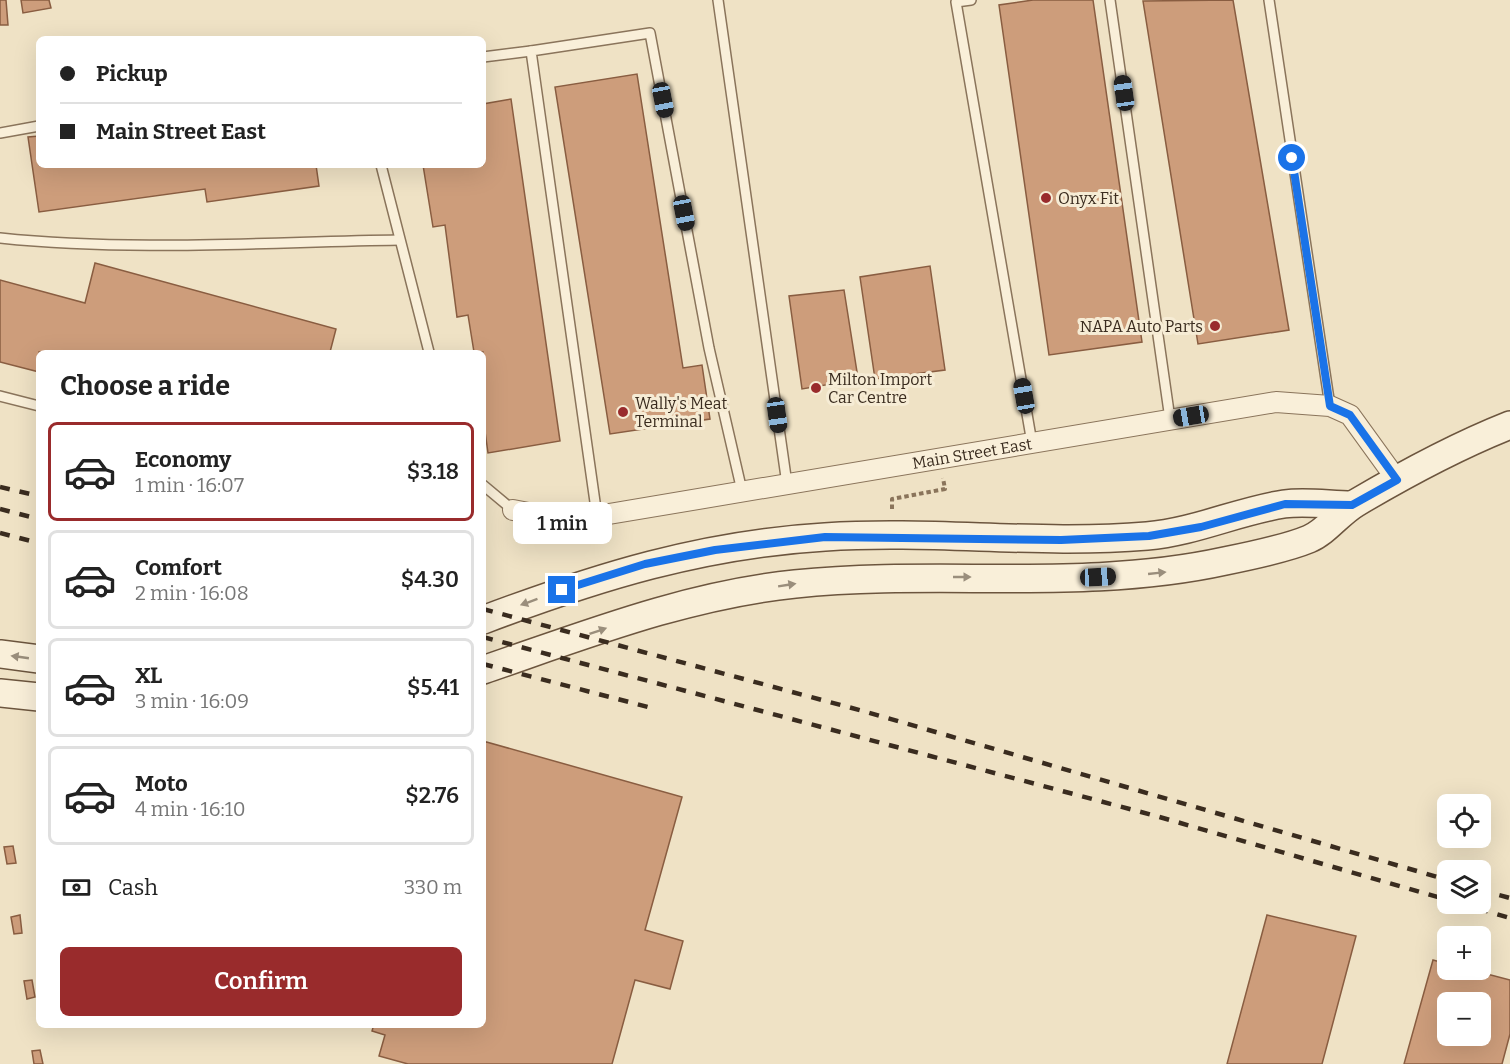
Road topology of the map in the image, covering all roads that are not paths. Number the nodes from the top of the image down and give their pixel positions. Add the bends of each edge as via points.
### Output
1 (718, 0) edge
2 (971, 0) edge
3 (1110, 0) edge
4 (1269, 0) edge
5 (531, 51) junction
6 (486, 57) edge
7 (36, 127) edge
8 (0, 134) edge
9 (382, 168) edge
10 (0, 238) edge
11 (399, 240) junction
12 (428, 350) edge
13 (0, 396) edge
14 (36, 405) edge
15 (1330, 406) junction
16 (1170, 419) junction
17 (1510, 425) edge
18 (1032, 443) junction
19 (1397, 480) junction
20 (787, 484) junction
21 (486, 488) edge
22 (742, 491) junction
23 (1352, 505) junction
24 (513, 510) joint
25 (597, 516) junction
26 (486, 619) edge
27 (0, 654) edge
28 (36, 659) edge
29 (486, 669) edge
30 (0, 693) edge
31 (36, 697) edge

1 - 20 lane
2 - 18 lane via 956,2
3 - 16 lane
4 - 15 lane
5 - 6 lane
5 - 22 lane via 650,33 709,348
5 - 25 lane
7 - 8 lane
9 - 11 lane
10 - 11 lane via 166,244
11 - 12 lane
13 - 14 lane
15 - 16 street, Main Street East via 1276,402
15 - 19 street, Main Street East via 1350,415
16 - 18 street, Main Street East
17 - 19 main road
18 - 20 street, Main Street East
19 - 23 main road
20 - 22 street, Main Street East
21 - 24 lane
22 - 25 street, Main Street East
23 -> 26 main road via 1285,504 1201,527 1149,536 1061,540 825,537 715,550 645,564 581,583
29 -> 23 main road via 644,615 793,584 903,577 1159,574 1310,539
24 - 25 street, Main Street East via 554,518
28 -> 27 main road
30 - 31 main road

